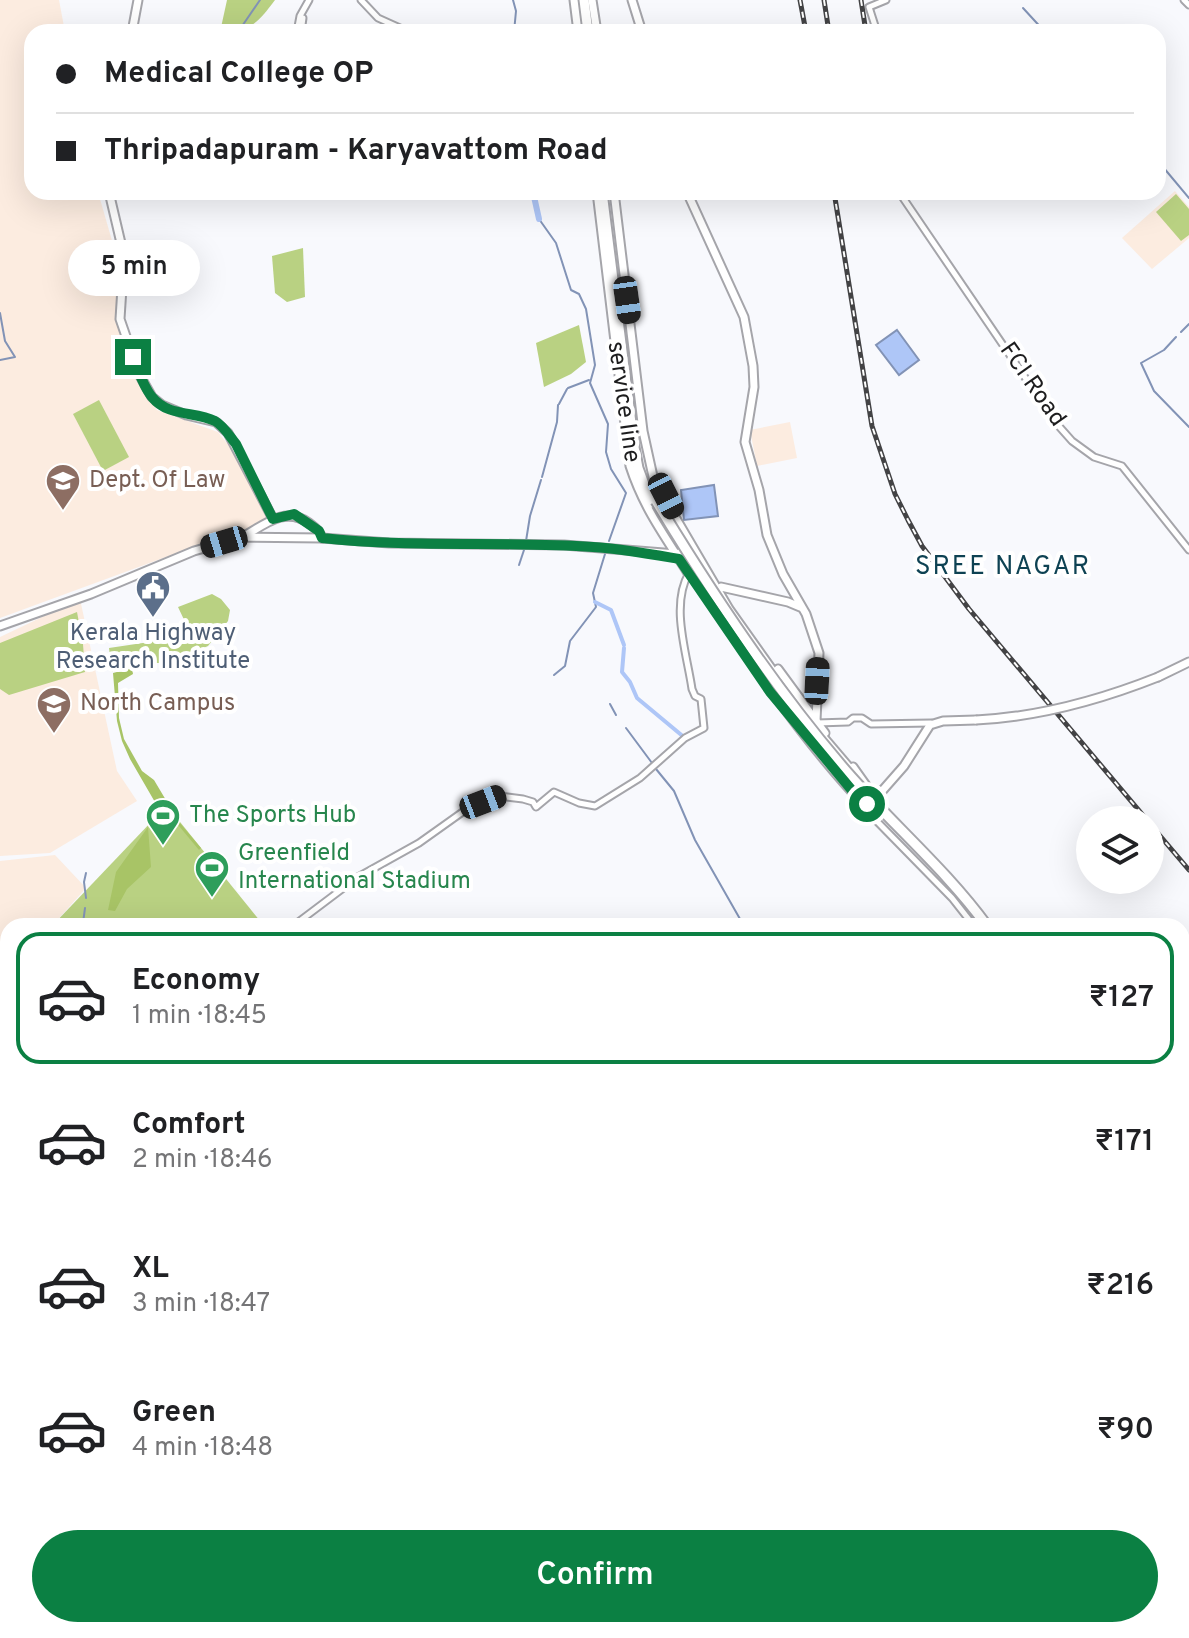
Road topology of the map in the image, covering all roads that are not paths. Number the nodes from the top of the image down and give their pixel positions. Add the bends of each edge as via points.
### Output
1 (138, 0) edge
2 (311, 0) edge
3 (360, 0) edge
4 (579, 0) edge
5 (594, 0) edge
6 (632, 0) edge
7 (886, 0) edge
8 (1184, 0) edge
9 (1189, 5) edge
10 (134, 24) edge
11 (300, 24) edge
12 (301, 24) edge
13 (390, 24) edge
14 (582, 24) edge
15 (597, 24) edge
16 (640, 24) edge
17 (874, 24) edge
18 (111, 200) edge
19 (603, 200) edge
20 (603, 200) edge
21 (617, 200) edge
22 (691, 200) edge
23 (904, 200) edge
24 (273, 519) junction
25 (243, 537) junction
26 (322, 538) junction
27 (1189, 550) edge
28 (696, 551) junction
29 (677, 553) junction
30 (705, 565) junction
31 (690, 572) junction
32 (721, 587) junction
33 (792, 590) junction
34 (788, 602) junction
35 (800, 607) junction
36 (0, 626) edge
37 (1189, 662) edge
38 (796, 723) junction
39 (814, 723) junction
40 (932, 723) junction
41 (875, 798) junction
42 (864, 806) junction
43 (928, 852) joint
44 (304, 918) edge
45 (968, 918) edge
46 (981, 918) edge
47 (982, 918) edge

1 - 10 main road
2 - 11 street
2 - 12 street
3 - 13 street
4 - 14 highway
5 - 15 main road
6 - 16 main road
7 - 17 street via 869,7
8 - 9 street
18 - 24 main road via 124,256 120,319 139,374 162,405 216,422 228,433
19 - 29 main road, service line via 630,466 652,520
20 - 46 highway, bridge via 639,445 656,501 743,634 840,765
21 - 28 main road via 649,448 657,478
22 - 33 main road via 743,312 754,387 745,442 767,535
23 - 27 street, FCI Road via 1056,423 1094,457 1122,466
24 - 25 main road
24 - 26 main road via 294,514
25 - 26 main road
25 - 36 main road
26 - 29 main road
28 - 29 main road
28 - 30 main road
29 - 31 main road, service line
30 - 31 street
30 - 32 main road
30 - 39 main road via 729,609
31 - 38 main road, service line
31 - 44 street via 681,622 704,728 595,806 554,792 536,807 499,796 471,806
32 - 34 main road
32 - 39 main road
33 - 34 main road
33 - 35 main road
34 - 35 main road
35 - 39 main road via 819,653
37 - 40 main road, bridge via 1158,677 1039,713
38 - 39 street
38 - 42 main road, service line
39 - 40 street via 853,718 871,724
39 - 41 main road
40 - 41 main road
41 - 42 main road
41 - 43 main road
42 - 45 street
43 - 47 street

